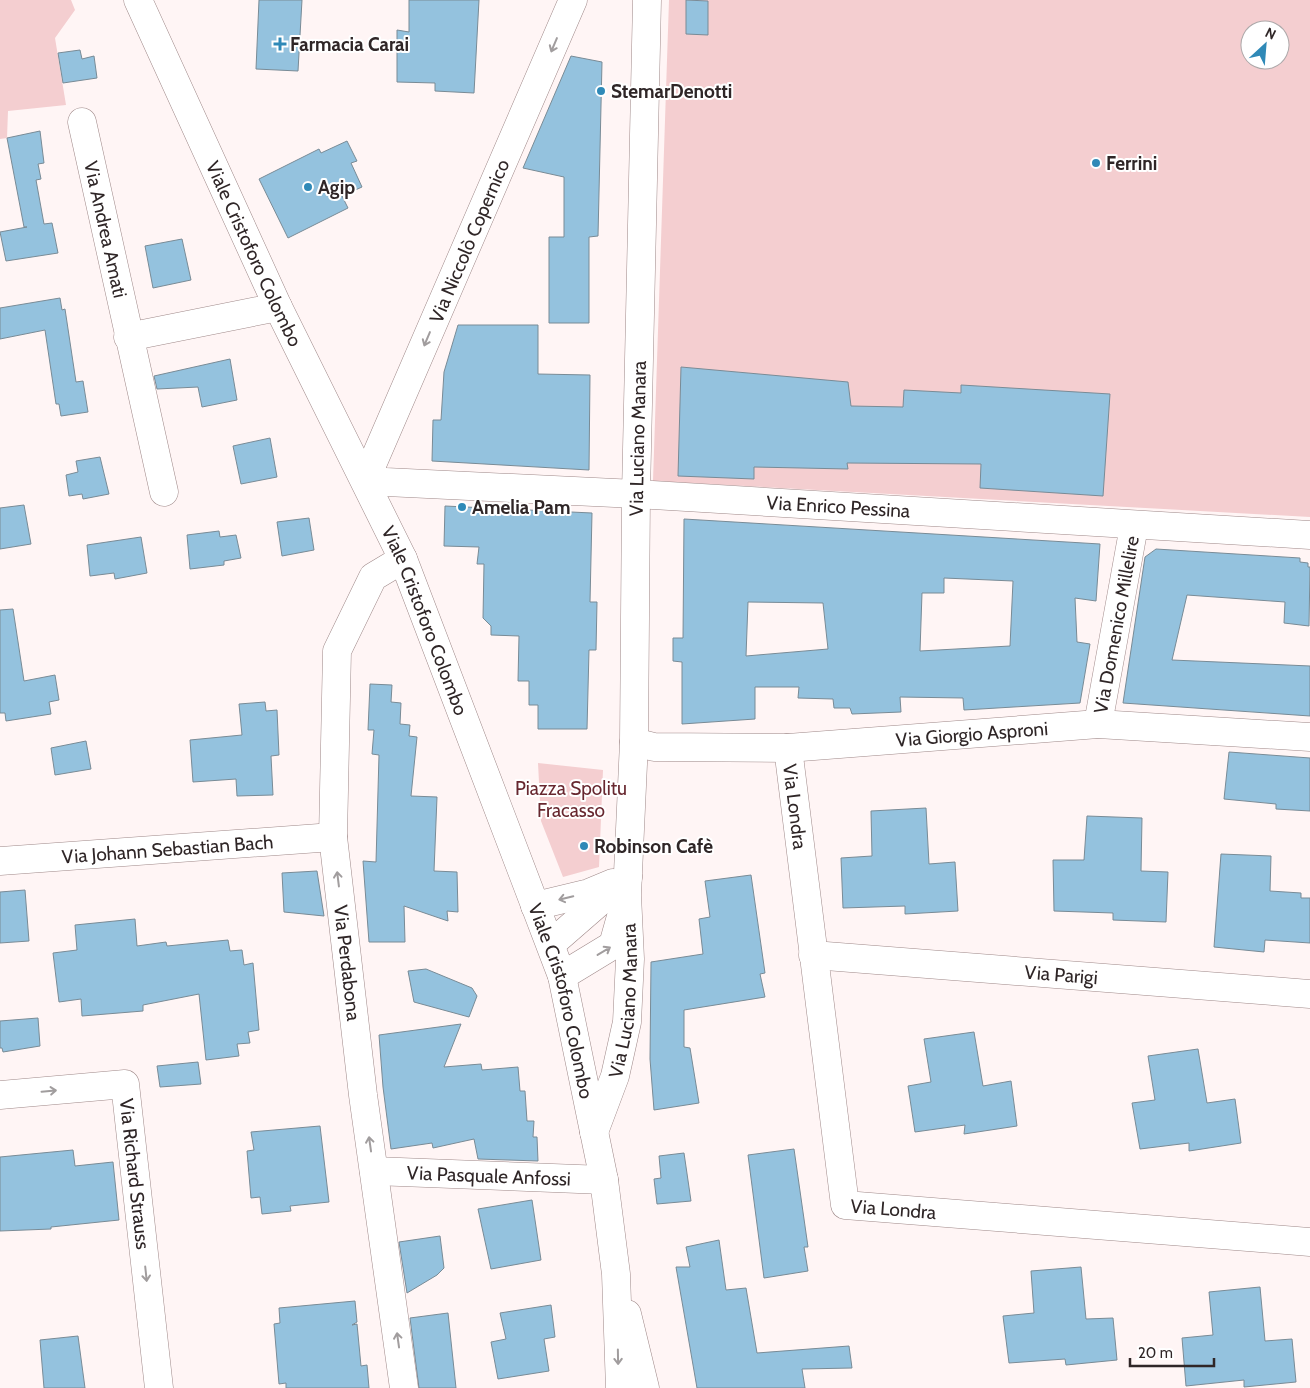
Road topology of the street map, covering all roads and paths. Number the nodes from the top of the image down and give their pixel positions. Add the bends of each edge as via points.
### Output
1 (138, 0) edge
2 (573, 0) edge
3 (647, 0) edge
4 (82, 122) dead end
5 (278, 307) junction
6 (128, 337) junction
7 (365, 482) junction
8 (164, 492) dead end
9 (636, 494) junction
10 (1134, 526) junction
11 (1310, 536) edge
12 (403, 559) junction
13 (1098, 724) junction
14 (1310, 737) edge
15 (634, 742) junction
16 (788, 748) junction
17 (333, 836) junction
18 (0, 861) edge
19 (627, 886) junction
20 (536, 906) junction
21 (551, 944) junction
22 (813, 955) junction
23 (562, 976) junction
24 (1310, 994) edge
25 (0, 1095) edge
26 (594, 1132) junction
27 (374, 1171) junction
28 (604, 1180) junction
29 (1310, 1242) edge
30 (616, 1274) junction
31 (159, 1388) edge
32 (404, 1388) edge
33 (620, 1388) edge
34 (645, 1388) edge

1 - 5 street, Viale Cristoforo Colombo
2 -> 7 street, Via Niccolò Copernico
3 - 9 street, Via Luciano Manara
4 - 6 street, Via Andrea Amati
5 - 6 street
5 - 7 street, Viale Cristoforo Colombo
6 - 8 street, Via Andrea Amati
7 - 9 street, Via Enrico Pessina
7 - 12 street, Viale Cristoforo Colombo
9 - 10 street, Via Enrico Pessina
9 - 15 street, Via Luciano Manara
10 - 11 street, Via Enrico Pessina
10 - 13 street, Via Domenico Millelire
12 - 17 street, Via Perdabona via 373,578 337,651
12 - 20 street, Viale Cristoforo Colombo
13 - 14 street, Via Giorgio Asproni
13 - 16 street, Via Giorgio Asproni
15 - 16 street, Via Giorgio Asproni via 654,747
15 - 19 street, Via Luciano Manara
16 - 22 street, Via Londra
17 - 18 street, Via Johann Sebastian Bach
27 -> 17 street, Via Perdabona
19 -> 20 street
19 - 21 street, Via Luciano Manara
23 -> 19 street, Via Luciano Manara via 613,945
19 - 26 street, Via Luciano Manara via 630,959 627,1022 615,1076
20 - 21 street, Viale Cristoforo Colombo
21 - 23 street, Viale Cristoforo Colombo
22 - 24 street, Via Parigi
22 - 29 street, Via Londra via 845,1205
23 - 26 street, Viale Cristoforo Colombo
25 -> 31 street, Via Richard Strauss via 125,1084
26 - 28 street, Viale Cristoforo Colombo
27 - 28 street, Via Pasquale Anfossi
32 -> 27 street, Via Perdabona
28 - 30 street, Viale Cristoforo Colombo
30 -> 33 street, Viale Cristoforo Colombo
30 - 34 street, Viale Cristoforo Colombo

